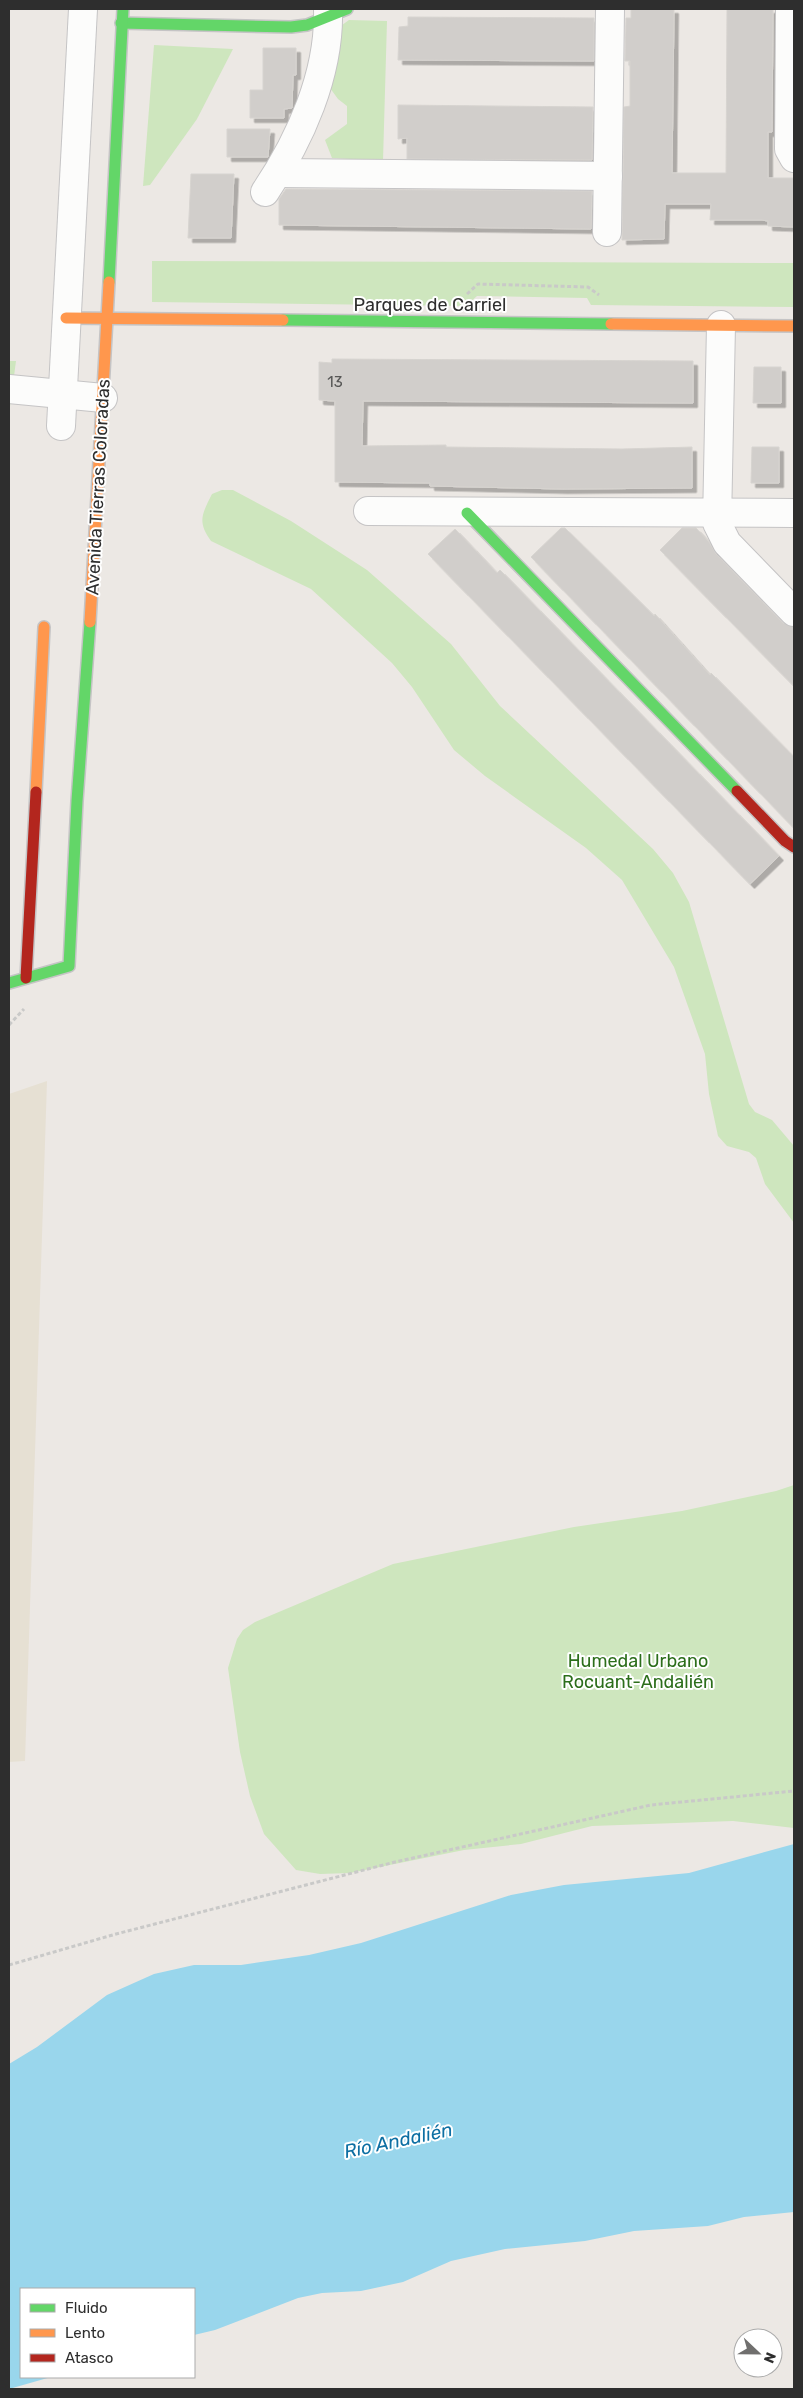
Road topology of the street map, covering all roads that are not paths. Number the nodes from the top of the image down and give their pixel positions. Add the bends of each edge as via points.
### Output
1 (82, 9) edge
2 (123, 9) edge
3 (610, 9) edge
4 (790, 9) edge
5 (334, 12) edge
6 (121, 22) junction
7 (794, 158) edge
8 (608, 176) junction
9 (607, 232) dead end
10 (66, 318) junction
11 (107, 320) junction
12 (721, 325) junction
13 (794, 326) edge
14 (9, 389) edge
15 (62, 394) junction
16 (103, 398) junction
17 (61, 426) dead end
18 (368, 511) dead end
19 (468, 513) junction
20 (716, 513) junction
21 (794, 513) edge
22 (794, 612) edge
23 (44, 627) dead end
24 (794, 848) edge
25 (26, 978) junction
26 (9, 983) edge

1 - 10 street
2 - 6 street, Avenida Tierras Coloradas
3 - 8 street
4 - 7 street via 789,149
5 - 6 street via 307,25 291,27
5 - 8 street via 310,106 296,140 271,183
6 - 11 street, Avenida Tierras Coloradas
8 - 9 street
10 - 11 street, Parques de Carriel
10 - 15 street
11 - 12 street, Parques de Carriel
11 - 16 street, Avenida Tierras Coloradas
12 - 13 street, Parques de Carriel
12 - 20 street
14 - 15 street
15 - 16 street
15 - 17 street
16 - 25 street, Avenida Tierras Coloradas via 69,966
18 - 19 street
19 - 20 street
19 - 24 street
20 - 21 street
20 - 22 street via 720,533 727,543
23 - 25 street
25 - 26 street

